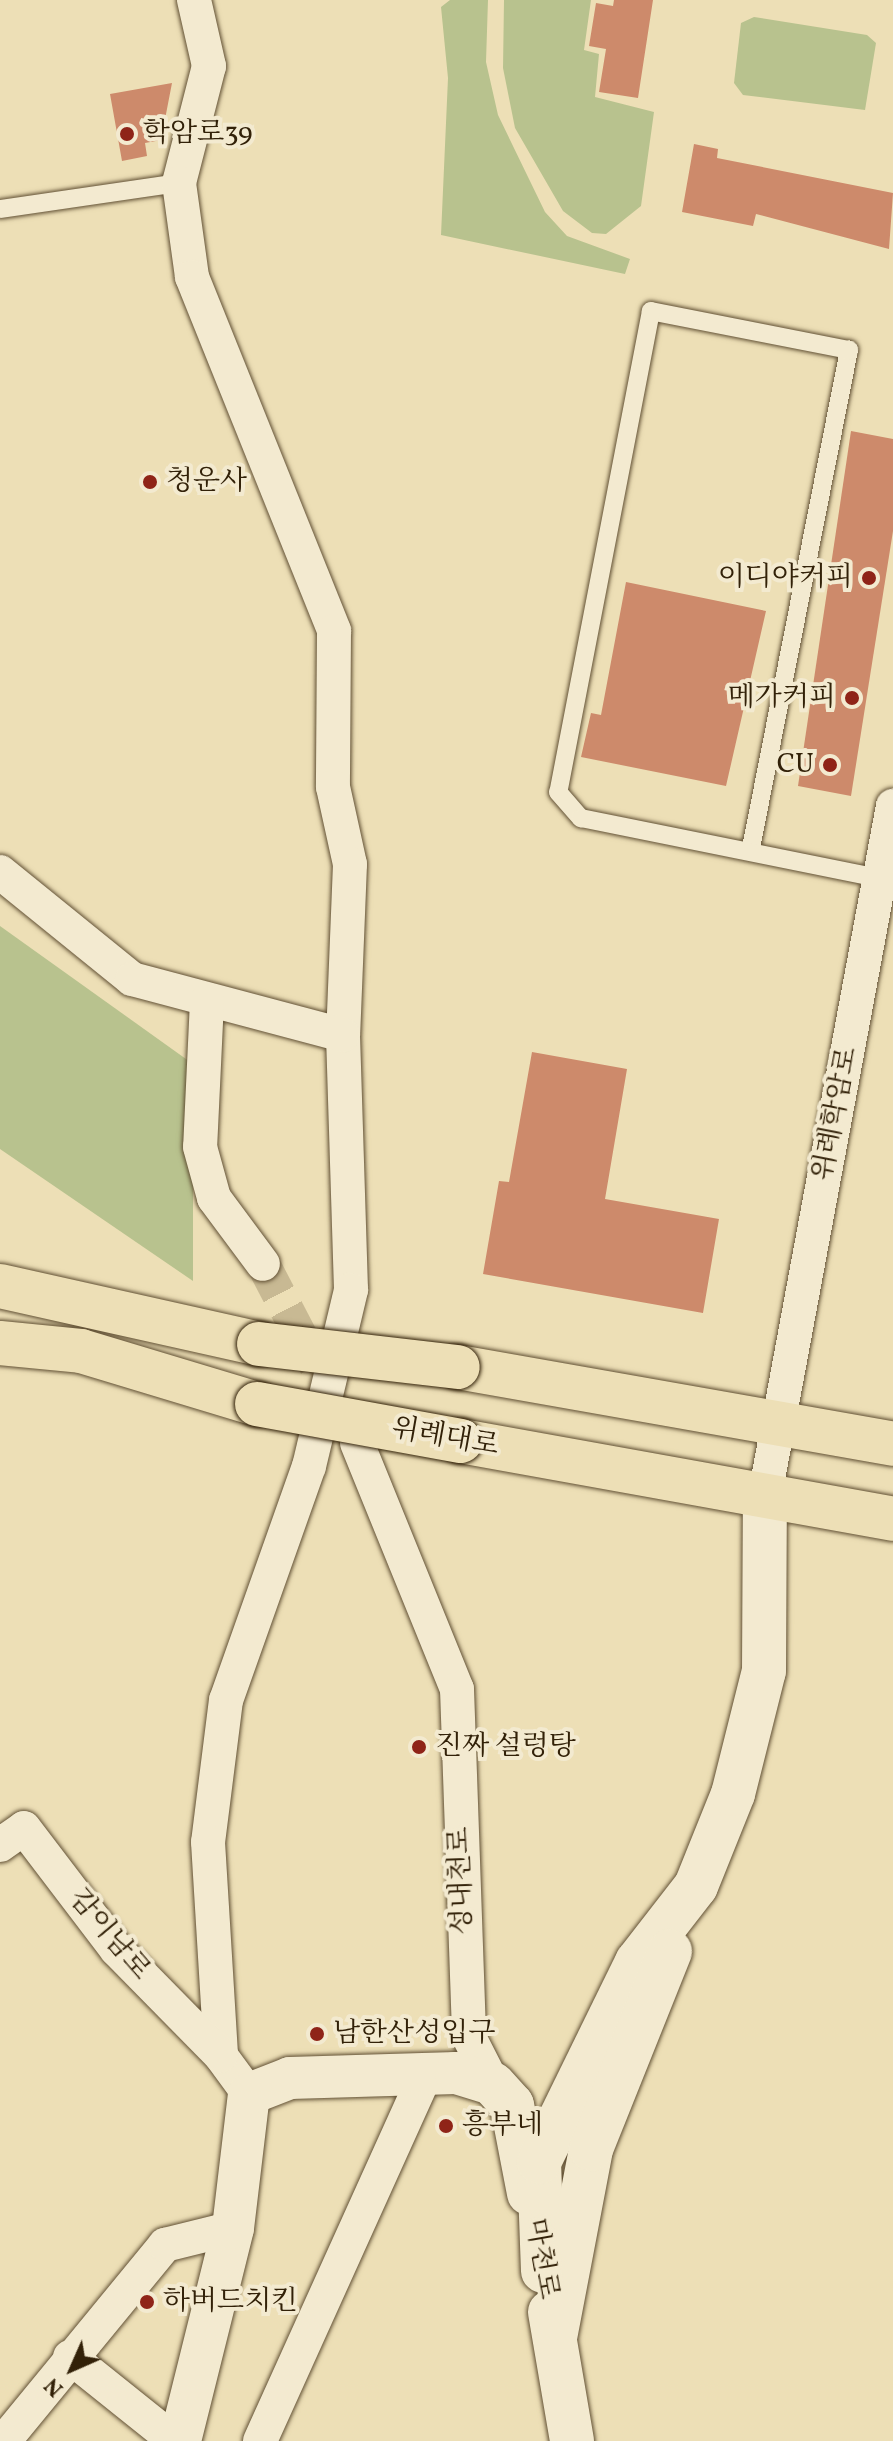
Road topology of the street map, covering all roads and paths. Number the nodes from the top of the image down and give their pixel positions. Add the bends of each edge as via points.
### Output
1 (194, 0) edge
2 (179, 183) junction
3 (0, 209) edge
4 (893, 806) edge
5 (751, 848) junction
6 (0, 872) edge
7 (887, 879) edge
8 (207, 1001) junction
9 (343, 1035) junction
10 (263, 1264) tunnel mouth
11 (0, 1286) edge
12 (0, 1343) edge
13 (777, 1422) junction
14 (357, 1443) dead end
15 (893, 1444) edge
16 (765, 1495) junction
17 (893, 1519) edge
18 (0, 1845) edge
19 (696, 1886) junction
20 (221, 2056) junction
21 (425, 2075) junction
22 (493, 2084) junction
23 (249, 2094) junction
24 (233, 2228) junction
25 (543, 2271) junction
26 (555, 2338) junction
27 (70, 2357) junction
28 (4, 2440) edge
29 (178, 2441) edge
30 (260, 2441) edge
31 (572, 2441) edge

1 - 2 street via 209,66
2 - 3 lane
2 - 9 street via 192,277 222,366 334,631 333,787 350,864
4 - 7 street, 위례학암로
5 - 5 lane via 581,818 558,792 651,311 849,350
5 - 7 lane
6 - 8 street via 132,979
7 - 13 street, 위례학암로
8 - 9 street
8 - 10 street via 200,1147 214,1198
9 - 20 street via 351,1290 330,1391 226,1700 208,1842
11 - 13 main road, bridge via 259,1344 458,1367
12 - 16 main road, 위례대로, bridge via 81,1351 257,1404
13 - 15 main road
13 - 16 street, 위례학암로
14 - 22 street, 성내천로 via 457,1689 469,2037
16 - 17 main road, 위례대로
16 - 19 main road via 764,1671 733,1794
18 - 20 street, 감이남로 via 24,1828 117,1950
19 - 25 main road via 637,1962 539,2162
19 - 26 main road via 591,2149
20 - 23 street
21 - 22 street via 473,2074
21 - 23 street via 290,2078
21 - 30 street
22 - 25 main road, 마천로 via 512,2105
23 - 24 street
24 - 27 street via 165,2245
24 - 29 street
25 - 26 main road, 마천로
26 - 31 main road, 마천로
27 - 28 street
27 - 29 street

